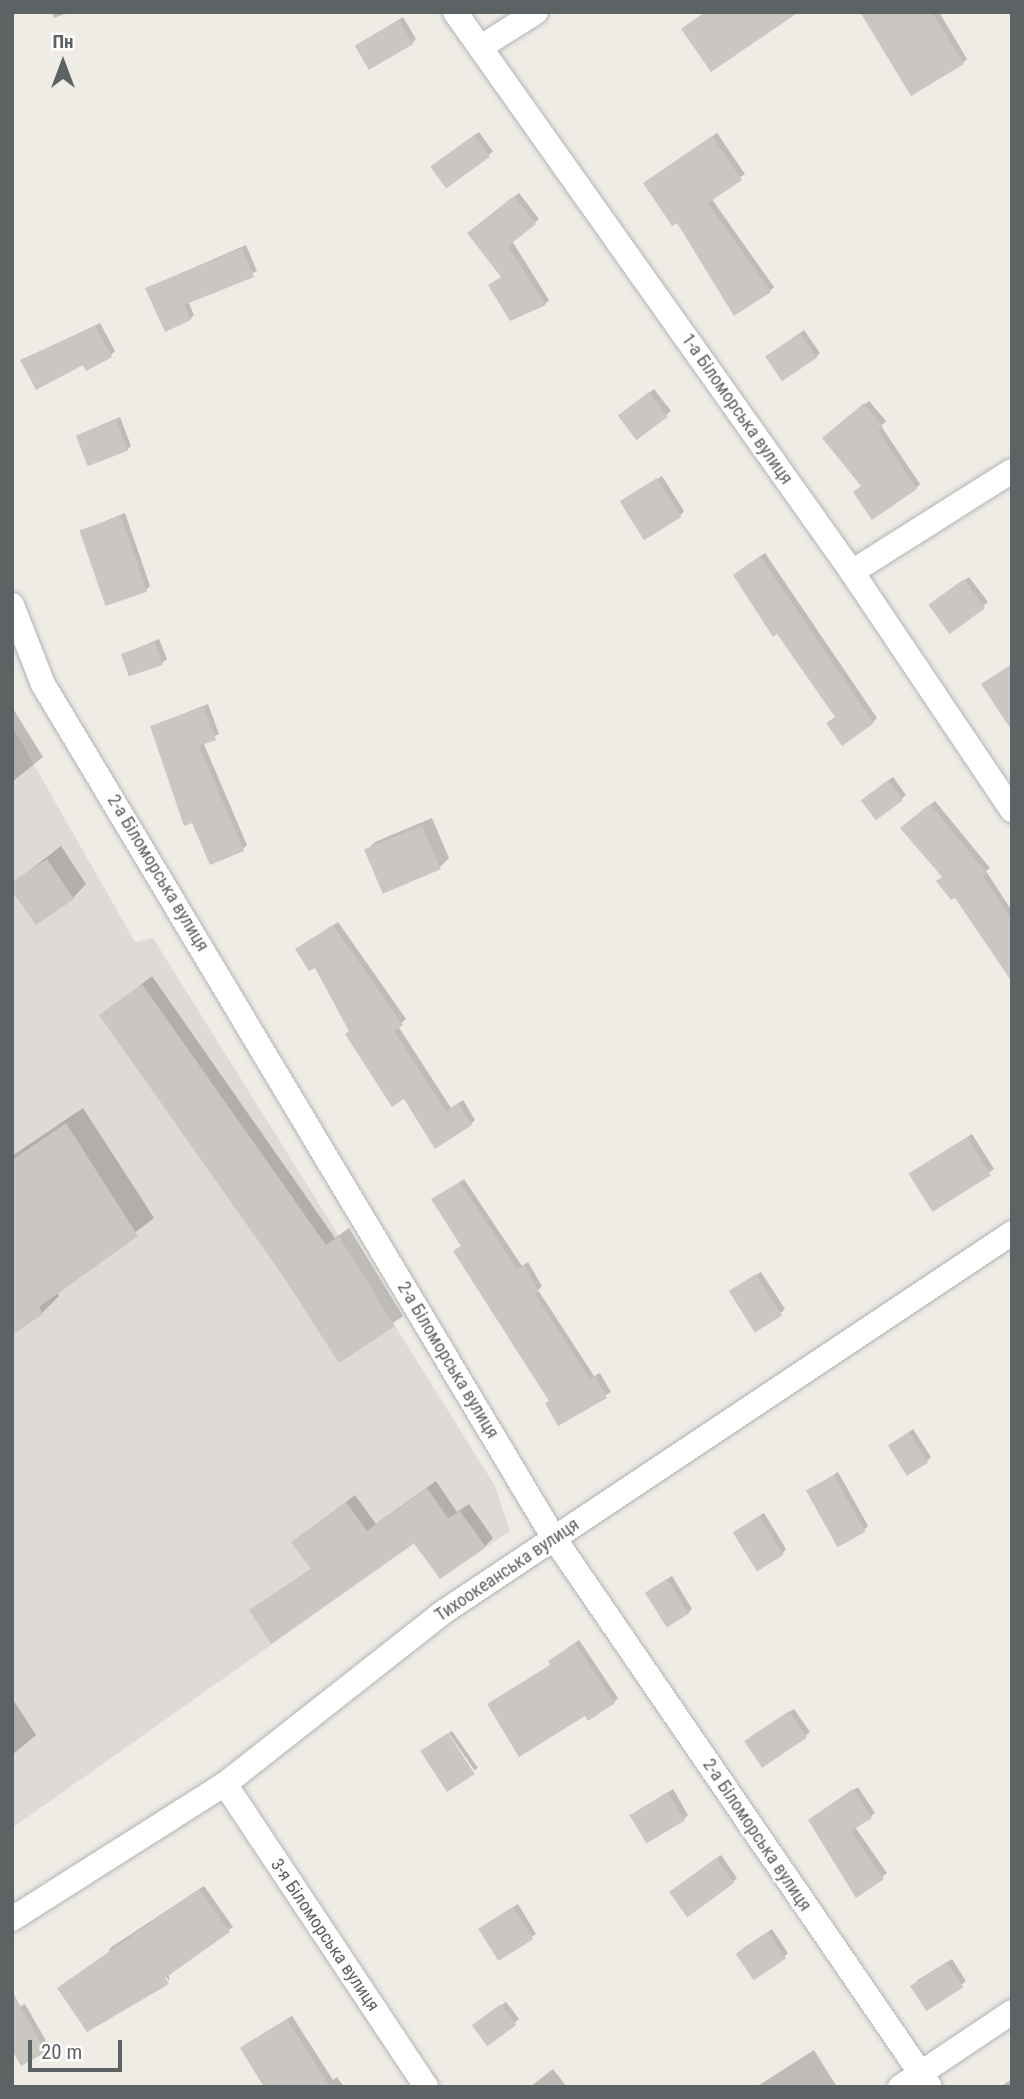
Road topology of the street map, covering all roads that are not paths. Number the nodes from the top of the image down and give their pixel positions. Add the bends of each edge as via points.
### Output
1 (455, 12) edge
2 (536, 12) edge
3 (481, 47) junction
4 (1012, 471) edge
5 (852, 572) junction
6 (12, 605) edge
7 (1012, 810) edge
8 (1012, 1233) edge
9 (554, 1538) junction
10 (225, 1784) junction
11 (12, 1919) edge
12 (1012, 2012) edge
13 (925, 2079) edge
14 (426, 2087) edge
15 (900, 2087) edge

1 - 3 street, 1-а Біломорська вулиця
2 - 3 street
3 - 5 street, 1-а Біломорська вулиця
4 - 5 street
5 - 7 street, 1-а Біломорська вулиця
6 - 9 street, 2-а Біломорська вулиця via 43,684
8 - 9 street, Тихоокеанська вулиця
9 - 10 street, Тихоокеанська вулиця via 442,1612
9 - 13 street, 2-а Біломорська вулиця
10 - 11 street, Тихоокеанська вулиця
10 - 14 street, 3-я Біломорська вулиця
12 - 13 street
13 - 15 street

